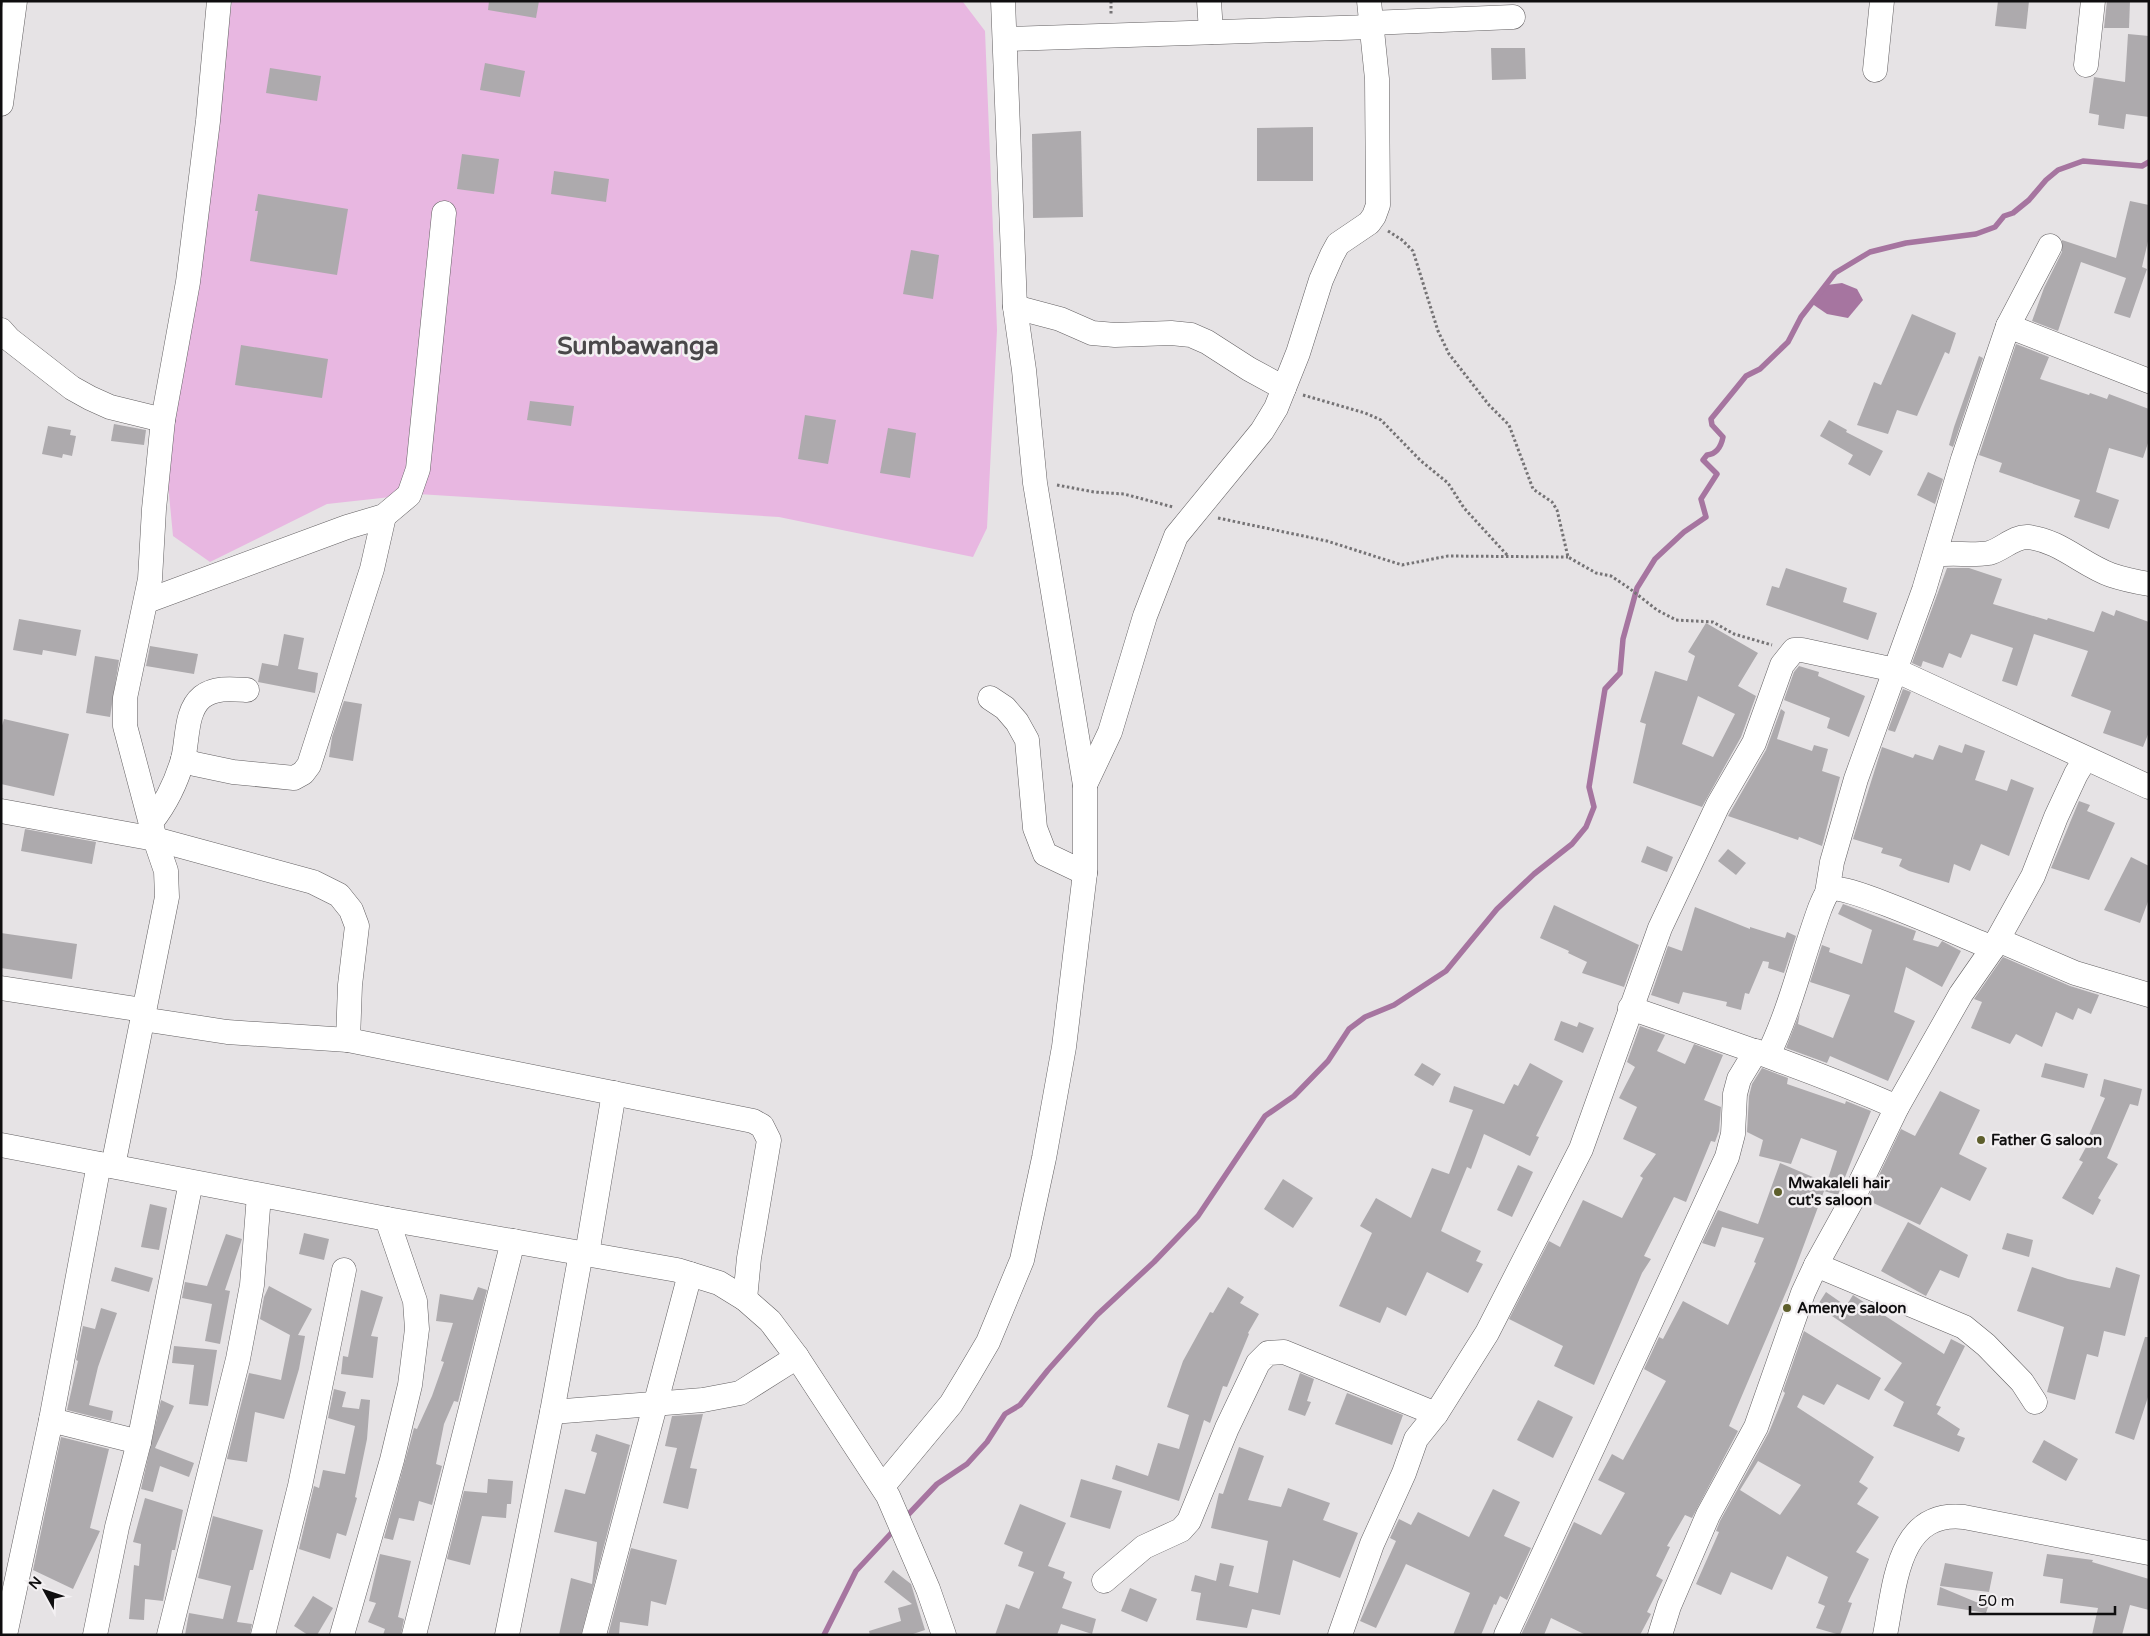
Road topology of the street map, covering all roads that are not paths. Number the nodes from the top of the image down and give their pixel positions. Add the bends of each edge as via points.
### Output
1 (15, 1) edge
2 (220, 1) edge
3 (1003, 1) edge
4 (1208, 1) edge
5 (1882, 1) edge
6 (2092, 1) edge
7 (1370, 17) edge
8 (1513, 17) dead end
9 (1210, 32) junction
10 (1006, 39) junction
11 (2086, 65) dead end
12 (1875, 70) dead end
13 (1, 104) edge
14 (444, 213) dead end
15 (2050, 246) dead end
16 (1015, 307) junction
17 (2008, 326) junction
18 (1, 330) edge
19 (2149, 381) edge
20 (1284, 389) junction
21 (163, 420) junction
22 (384, 516) junction
23 (1935, 555) junction
24 (2149, 584) edge
25 (147, 601) junction
26 (1895, 670) junction
27 (247, 690) dead end
28 (990, 698) dead end
29 (183, 759) junction
30 (2085, 759) junction
31 (1085, 785) junction
32 (2149, 787) edge
33 (1, 811) edge
34 (153, 830) junction
35 (1085, 873) junction
36 (1827, 894) junction
37 (1995, 944) junction
38 (1, 988) edge
39 (2149, 994) edge
40 (1630, 1008) junction
41 (142, 1014) junction
42 (348, 1040) junction
43 (1762, 1053) junction
44 (614, 1093) junction
45 (1897, 1107) junction
46 (1, 1145) edge
47 (106, 1165) junction
48 (192, 1182) junction
49 (258, 1195) junction
50 (387, 1219) junction
51 (513, 1241) junction
52 (584, 1253) junction
53 (1816, 1265) junction
54 (344, 1270) dead end
55 (690, 1274) junction
56 (745, 1299) junction
57 (797, 1357) junction
58 (2034, 1402) dead end
59 (656, 1403) junction
60 (552, 1412) junction
61 (1436, 1414) junction
62 (51, 1420) junction
63 (139, 1442) junction
64 (883, 1486) junction
65 (2149, 1553) edge
66 (1104, 1581) dead end
67 (5, 1634) edge
68 (9, 1635) edge
69 (94, 1635) edge
70 (170, 1635) edge
71 (263, 1635) edge
72 (342, 1635) edge
73 (414, 1635) edge
74 (507, 1635) edge
75 (594, 1635) edge
76 (944, 1635) edge
77 (1340, 1635) edge
78 (1506, 1635) edge
79 (1660, 1635) edge
80 (1885, 1635) edge

1 - 13 street
2 - 21 street via 188,282
3 - 10 street
4 - 9 street
5 - 12 street
6 - 11 street
7 - 8 street
7 - 9 street
7 - 20 street via 1377,79 1378,205 1372,220 1338,244 1332,255
9 - 10 street
10 - 16 street
14 - 22 street via 418,469 409,495
15 - 17 street
16 - 20 street via 1060,319 1092,333 1191,335
16 - 31 street via 1035,482
17 - 19 street
17 - 23 street
18 - 21 street via 72,388 110,407
20 - 31 street via 1262,431 1176,536 1144,616 1110,732
21 - 25 street
22 - 25 street via 347,526
22 - 29 street via 348,648 312,759 303,774 294,778 233,772
23 - 24 street via 1990,552 2030,537 2066,551 2110,575
23 - 26 street
25 - 34 street via 128,677 125,726
26 - 30 street
26 - 36 street via 1856,779 1832,862
26 - 40 street via 1794,650 1788,656 1778,674 1754,742 1686,869
27 - 29 street via 225,688 202,697 188,725
28 - 35 street via 1017,722 1027,740 1035,828 1045,854
29 - 34 street
30 - 32 street
30 - 37 street via 2064,800 2034,876
31 - 35 street
33 - 34 street
34 - 41 street via 166,871 166,897
34 - 42 street via 313,882 339,895 351,910 357,926
35 - 64 street via 1064,1047 1022,1260 988,1342 968,1376 950,1404
36 - 37 street via 1838,888
36 - 43 street via 1777,1037
37 - 39 street via 2075,973
37 - 45 street via 1961,994
38 - 41 street
40 - 43 street
40 - 61 street via 1581,1148 1487,1333
41 - 42 street via 226,1032
41 - 47 street
42 - 44 street
43 - 45 street
43 - 78 street via 1737,1087 1728,1156
44 - 52 street
44 - 56 street via 746,1119 762,1126 769,1140
45 - 53 street
46 - 47 street
47 - 48 street
47 - 62 street
48 - 49 street
48 - 63 street
49 - 50 street
49 - 70 street via 252,1285 238,1359
50 - 51 street
50 - 72 street via 415,1301 417,1329 410,1386 392,1460
51 - 52 street
51 - 73 street
52 - 55 street
52 - 60 street
53 - 58 street via 1964,1327 2022,1382
53 - 79 street via 1756,1426 1708,1515
54 - 71 street via 300,1486
55 - 56 street via 719,1283
55 - 59 street
56 - 57 street via 770,1321
57 - 59 street via 740,1393 703,1400
57 - 64 street
59 - 60 street
59 - 75 street
60 - 74 street
61 - 66 street via 1284,1352 1268,1353 1258,1363 1231,1419 1189,1522 1181,1530 1144,1548
61 - 77 street via 1416,1439 1372,1544
62 - 63 street
62 - 67 street
63 - 69 street
64 - 76 street via 907,1536
65 - 80 street via 1964,1517 1949,1515 1931,1520 1915,1532 1904,1551
67 - 68 street

